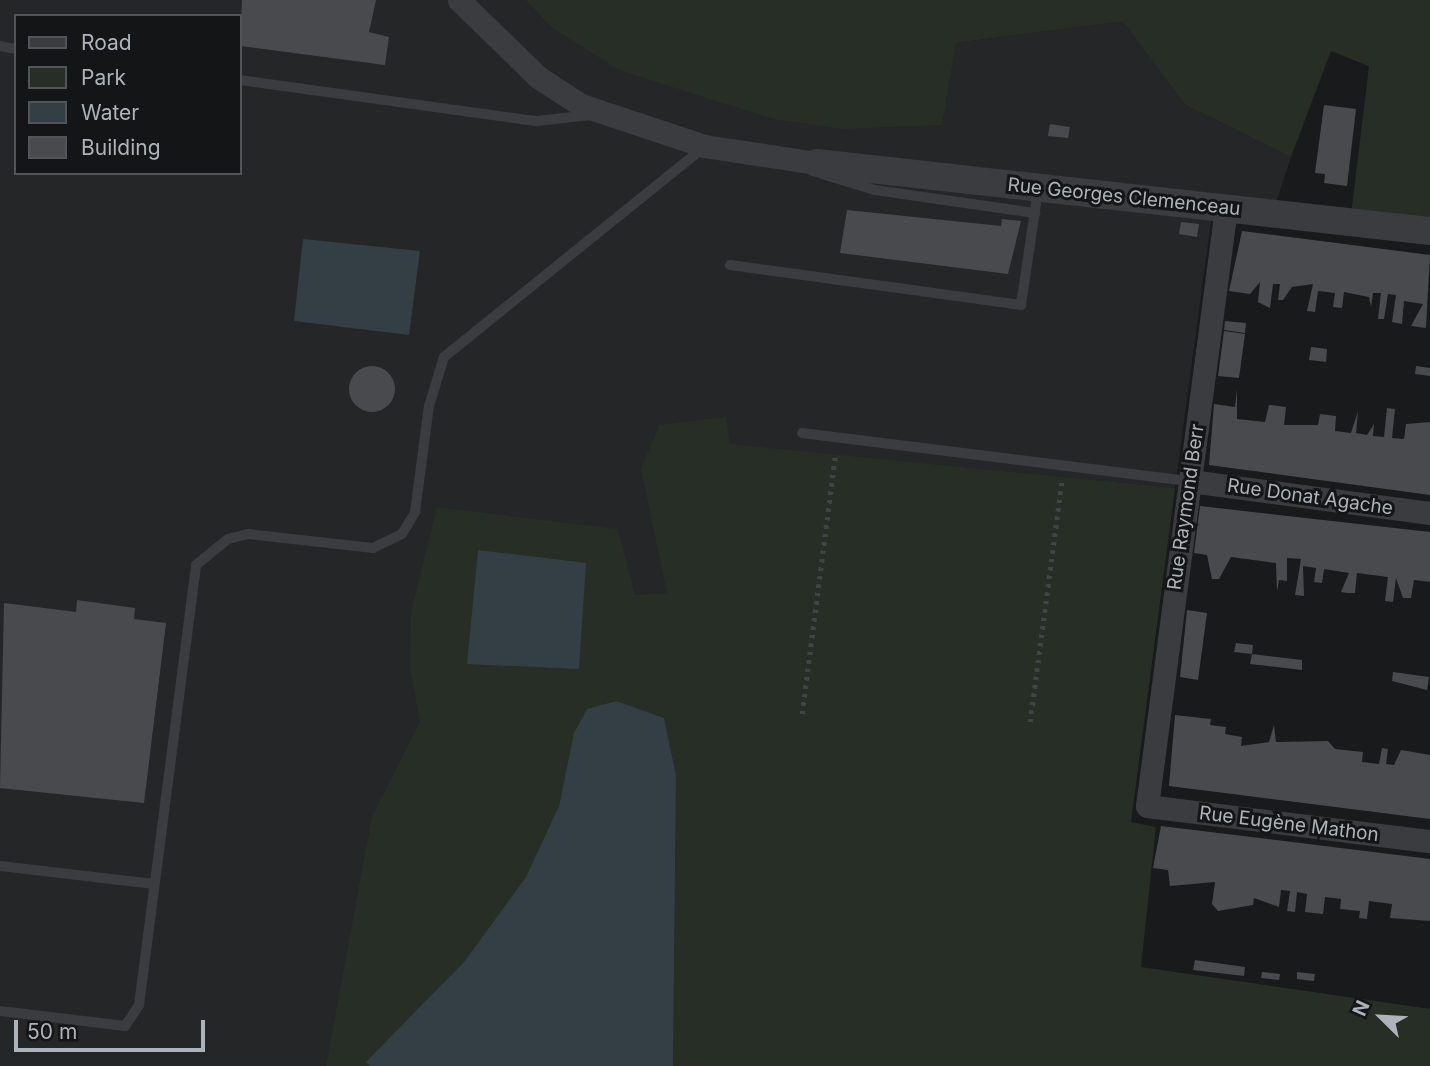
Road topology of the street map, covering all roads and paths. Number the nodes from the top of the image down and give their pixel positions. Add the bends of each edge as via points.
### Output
1 (459, 0) edge
2 (242, 80) edge
3 (600, 113) junction
4 (704, 146) junction
5 (778, 156) junction
6 (817, 163) joint
7 (1037, 200) junction
8 (1226, 208) junction
9 (1430, 231) edge
10 (730, 265) dead end
11 (802, 433) dead end
12 (837, 438) junction
13 (1063, 466) junction
14 (1190, 481) junction
15 (1430, 513) edge
16 (802, 714) dead end
17 (1030, 722) dead end
18 (1147, 806) joint
19 (1430, 841) edge
20 (0, 866) edge
21 (155, 884) junction
22 (0, 1011) edge

1 - 3 street via 538,77
2 - 3 lane via 537,121
3 - 4 street
4 - 5 street
4 - 21 lane via 444,357 429,406 415,512 402,534 373,548 247,534 228,539 196,565
5 - 6 street
5 - 7 lane via 874,190
6 - 7 street, Rue Georges Clemenceau
7 - 8 street, Rue Georges Clemenceau
7 - 10 lane via 1021,305
8 - 9 street, Rue Georges Clemenceau
8 - 14 street, Rue Raymond Berr
11 - 12 lane
12 - 13 lane
12 - 16 path
13 - 14 lane
13 - 17 path
14 - 15 street, Rue Donat Agache
14 - 18 street, Rue Raymond Berr
18 - 19 street, Rue Eugène Mathon
20 - 21 lane
21 - 22 lane via 139,1006 125,1026

